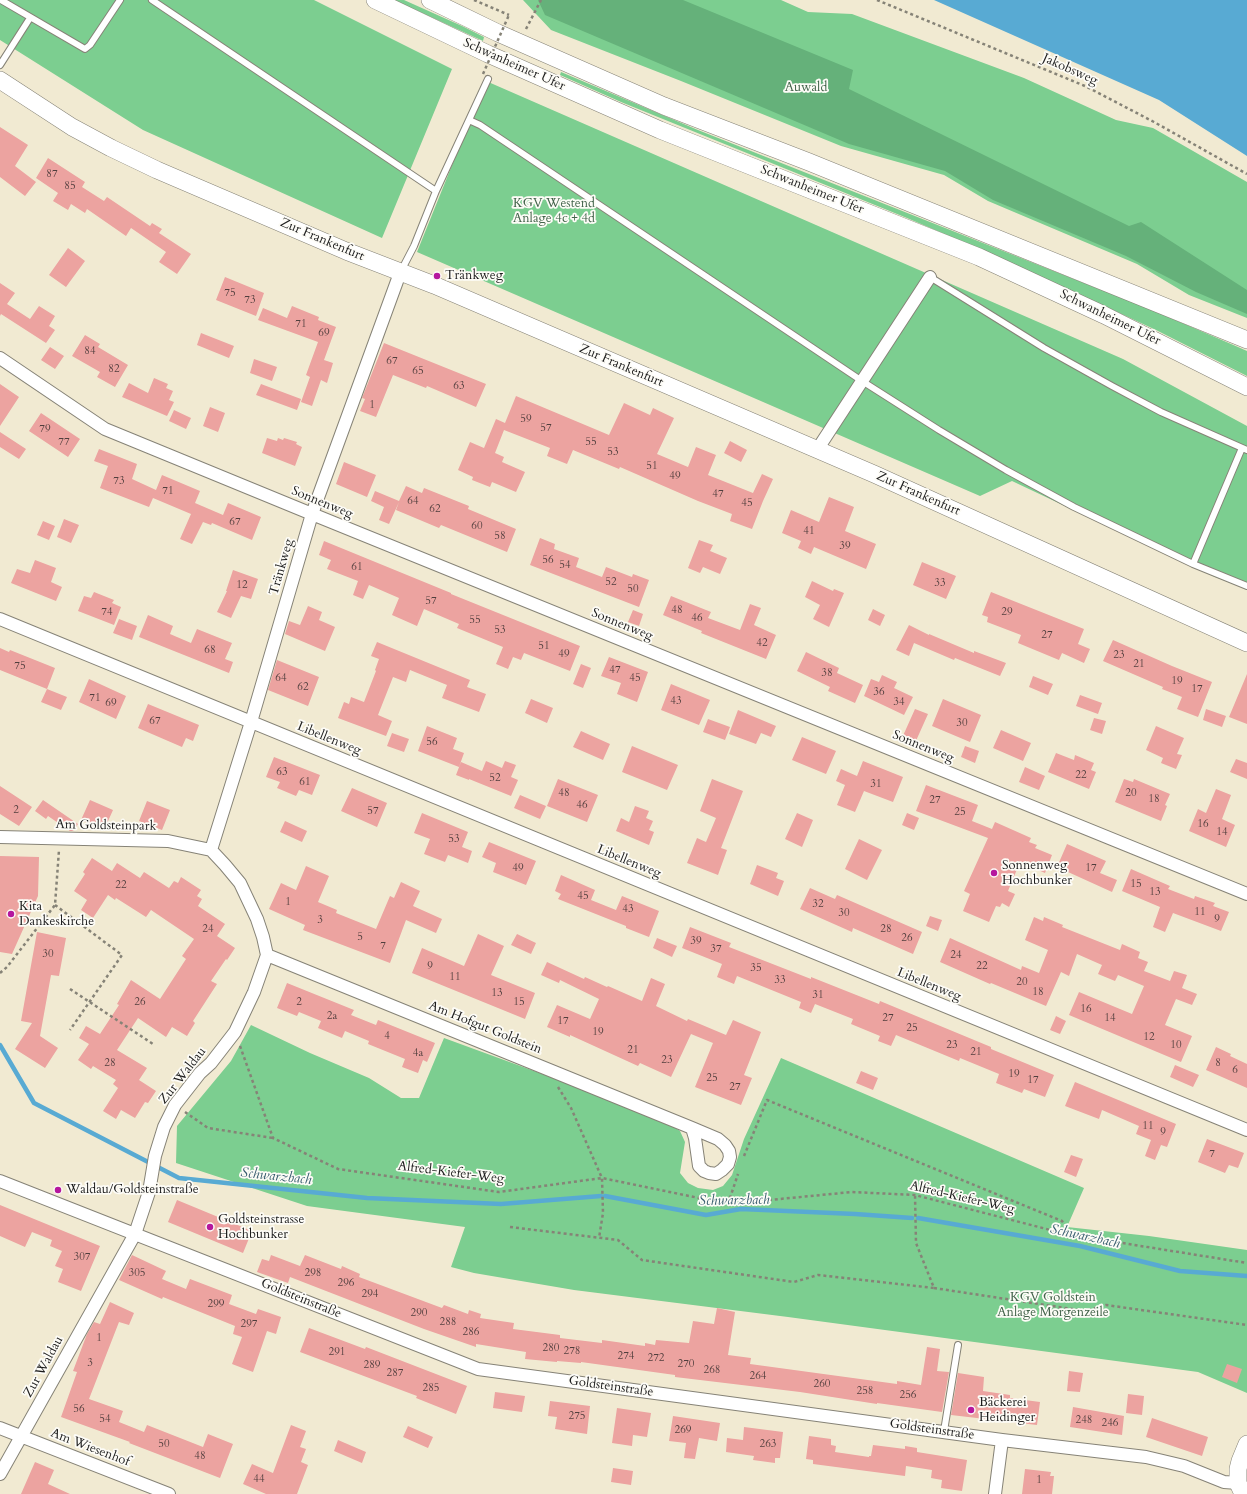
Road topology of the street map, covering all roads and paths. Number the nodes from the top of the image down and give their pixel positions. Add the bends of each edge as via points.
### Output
1 (1, 0) edge
2 (120, 0) edge
3 (152, 0) edge
4 (375, 0) edge
5 (430, 0) edge
6 (474, 0) edge
7 (541, 0) edge
8 (877, 0) edge
9 (30, 18) junction
10 (506, 21) dead end
11 (512, 24) dead end
12 (519, 27) dead end
13 (0, 65) edge
14 (485, 77) joint
15 (0, 80) edge
16 (469, 120) junction
17 (1247, 174) edge
18 (436, 191) junction
19 (400, 273) junction
20 (930, 277) joint
21 (1247, 340) edge
22 (0, 358) edge
23 (862, 382) junction
24 (1247, 387) edge
25 (1244, 449) edge
26 (817, 450) junction
27 (312, 514) junction
28 (1193, 564) junction
29 (1247, 586) edge
30 (0, 619) edge
31 (1247, 643) edge
32 (251, 722) junction
33 (0, 837) edge
34 (59, 840) junction
35 (211, 850) junction
36 (1247, 894) edge
37 (55, 905) junction
38 (267, 955) junction
39 (0, 973) edge
40 (70, 989) dead end
41 (89, 1002) junction
42 (70, 1030) dead end
43 (235, 1032) junction
44 (153, 1044) dead end
45 (546, 1068) junction
46 (175, 1105) junction
47 (692, 1128) dead end
48 (1247, 1130) edge
49 (273, 1138) junction
50 (749, 1141) dead end
51 (602, 1178) junction
52 (0, 1181) edge
53 (915, 1194) junction
54 (510, 1227) dead end
55 (135, 1234) junction
56 (1066, 1234) junction
57 (599, 1238) junction
58 (1247, 1263) edge
59 (934, 1288) junction
60 (1247, 1325) edge
61 (958, 1345) dead end
62 (0, 1428) edge
63 (944, 1431) junction
64 (21, 1436) junction
65 (1002, 1440) junction
66 (1247, 1444) edge
67 (0, 1474) edge
68 (1240, 1489) edge
69 (169, 1494) edge
70 (995, 1494) edge

1 - 9 lane
2 - 9 lane via 85,49
3 - 18 lane
4 - 24 main road, Schwanheimer Ufer via 488,54 660,130 979,257 1104,315
5 - 21 main road, Schwanheimer Ufer via 498,33 664,106 809,162
6 - 14 path, bridge via 509,15
7 - 12 path via 526,30
8 - 17 path, Jakobsweg via 1085,86
9 - 13 lane
10 - 11 path
14 - 16 lane
15 - 19 main road, Zur Frankenfurt via 111,148
16 - 18 lane
16 - 23 lane
18 - 19 lane
19 - 26 main road, Zur Frankenfurt via 442,288
19 - 27 street, Tränkweg
20 - 23 street
20 - 25 lane via 1044,348 1112,386 1161,412
22 - 27 street, Sonnenweg via 105,429
23 - 26 street
23 - 28 lane via 952,438 1074,507
25 - 28 lane
26 - 31 main road, Zur Frankenfurt
27 - 32 street, Tränkweg
27 - 36 street, Sonnenweg
28 - 29 lane
30 - 32 street, Libellenweg
32 - 35 street, Tränkweg
32 - 48 street, Libellenweg
33 - 34 street, Am Goldsteinpark
34 - 35 street, Am Goldsteinpark via 168,840
34 - 37 path
35 - 38 street via 240,883 256,918
37 - 39 path
37 - 41 path via 122,955
38 - 43 street, Zur Waldau via 254,992
38 - 45 street, Am Hofgut Goldstein
40 - 41 path
41 - 42 path
41 - 44 path
43 - 46 street, Zur Waldau
43 - 49 path
45 - 47 street, Am Hofgut Goldstein
45 - 51 path via 571,1108
46 - 49 path, Alfred-Kiefer-Weg via 208,1128
46 - 55 street, Zur Waldau via 164,1127 155,1156
49 - 51 path, Alfred-Kiefer-Weg via 338,1169 499,1192
50 - 56 path via 767,1100 1062,1221 1066,1227
51 - 53 path, Alfred-Kiefer-Weg via 728,1204 852,1192
51 - 57 path via 603,1213
52 - 55 street, Goldsteinstraße
53 - 56 path, Alfred-Kiefer-Weg
53 - 59 path via 916,1243
54 - 57 path
55 - 63 street, Goldsteinstraße via 478,1369
55 - 64 street, Zur Waldau
56 - 58 path, Alfred-Kiefer-Weg
57 - 59 path via 618,1240 642,1260 794,1282 818,1275
59 - 60 path via 1085,1311 1106,1305
61 - 63 lane
62 - 64 street, Am Wiesenhof
63 - 65 street, Goldsteinstraße
64 - 67 street, Zur Waldau
64 - 69 street, Am Wiesenhof
65 - 68 street, Goldsteinstraße via 1146,1457 1184,1466
65 - 70 street
66 - 68 main road via 1240,1461

